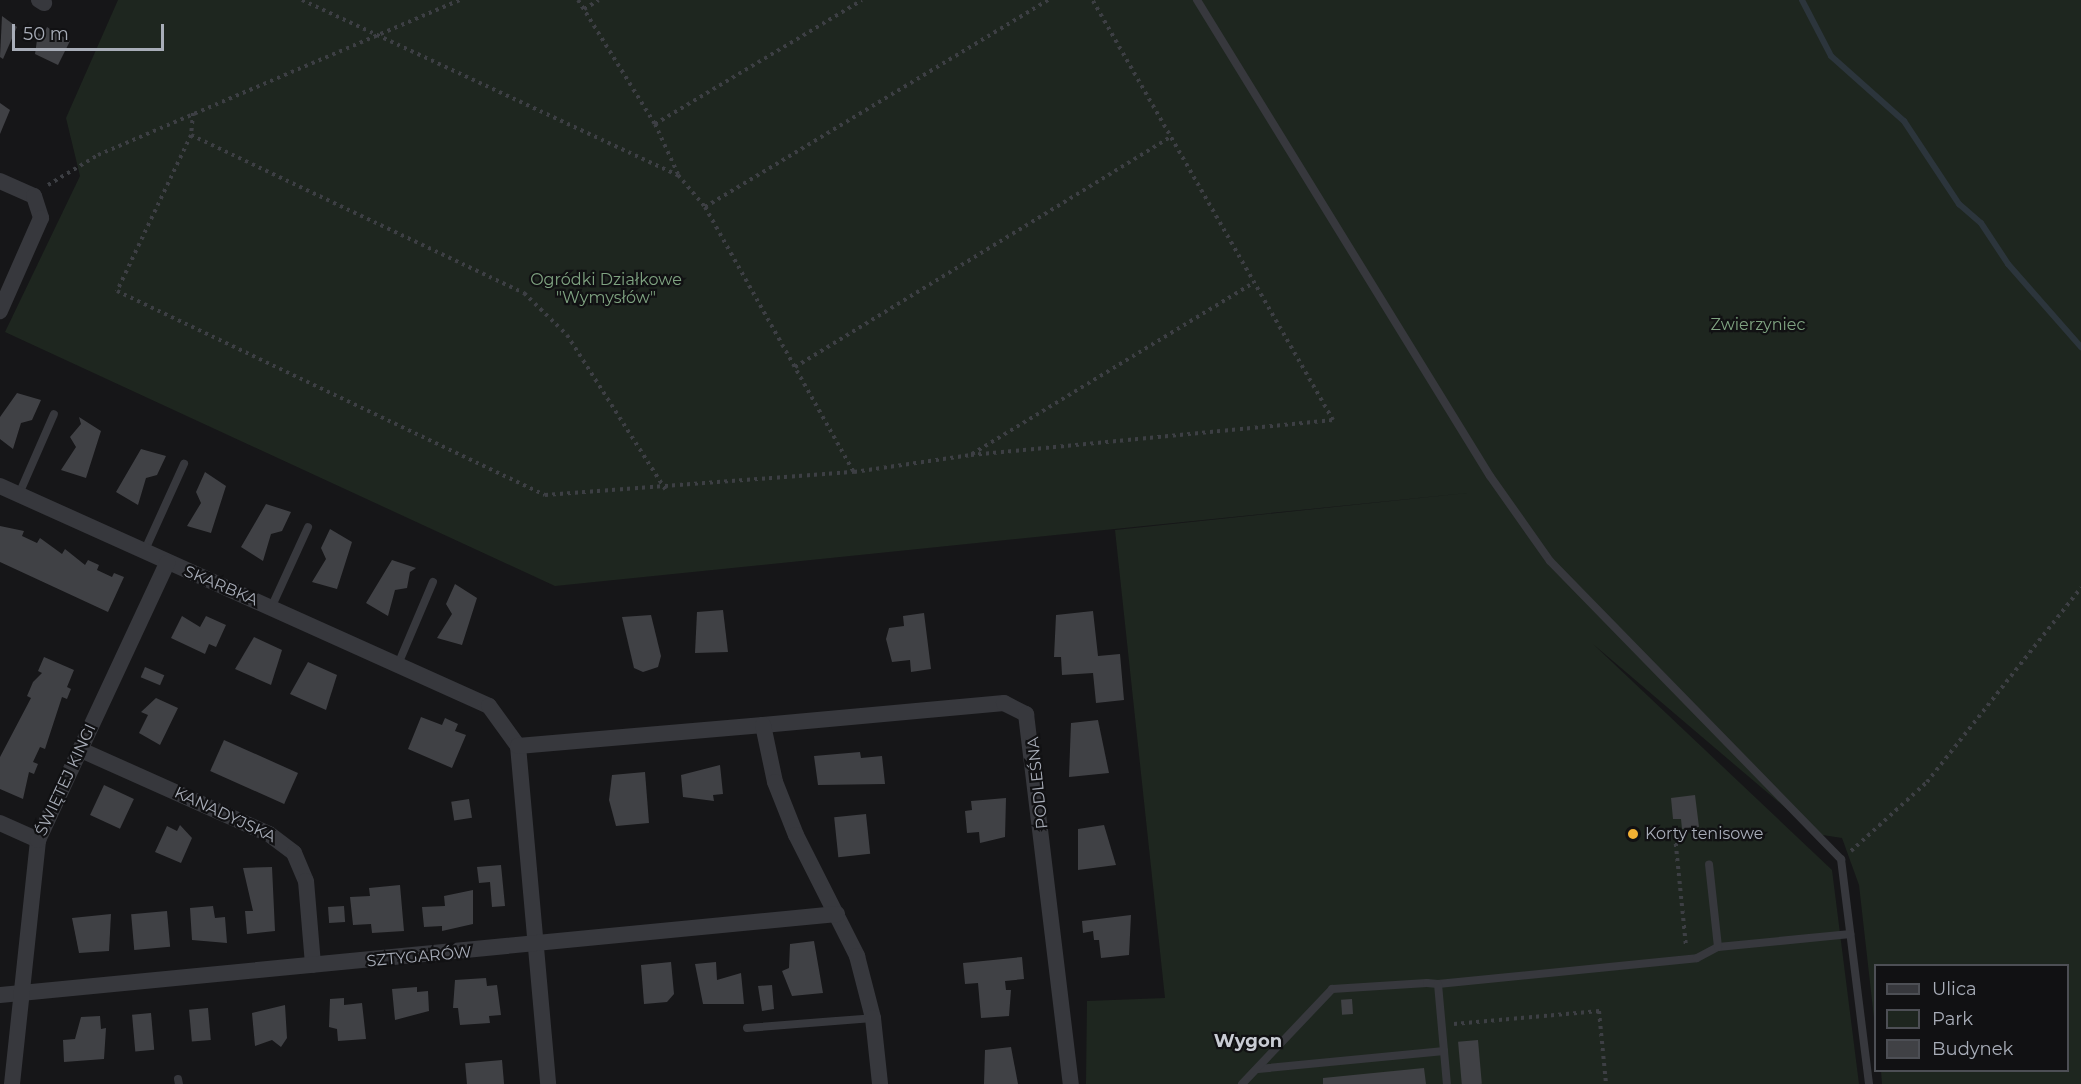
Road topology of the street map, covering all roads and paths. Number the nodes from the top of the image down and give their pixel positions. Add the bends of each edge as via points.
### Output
1 (302, 0) edge
2 (460, 0) edge
3 (579, 0) edge
4 (598, 0) edge
5 (862, 0) edge
6 (1048, 0) edge
7 (1092, 0) edge
8 (1197, 0) edge
9 (584, 9) junction
10 (381, 36) junction
11 (193, 113) junction
12 (655, 124) junction
13 (191, 135) junction
14 (1169, 138) junction
15 (678, 175) junction
16 (0, 181) edge
17 (34, 196) junction
18 (705, 207) junction
19 (1253, 283) junction
20 (0, 311) edge
21 (795, 367) junction
22 (54, 414) dead end
23 (971, 454) junction
24 (184, 464) dead end
25 (854, 472) junction
26 (0, 486) edge
27 (665, 489) junction
28 (19, 494) junction
29 (308, 527) dead end
30 (144, 552) junction
31 (166, 563) junction
32 (433, 582) dead end
33 (2081, 588) edge
34 (271, 608) junction
35 (399, 663) junction
36 (763, 725) junction
37 (518, 746) junction
38 (81, 750) junction
39 (0, 822) edge
40 (1675, 836) dead end
41 (38, 840) junction
42 (1841, 859) junction
43 (1708, 864) dead end
44 (837, 914) junction
45 (1850, 934) junction
46 (536, 946) junction
47 (1718, 947) junction
48 (1688, 961) junction
49 (313, 965) junction
50 (1438, 984) junction
51 (21, 993) junction
52 (0, 995) edge
53 (873, 1018) junction
54 (1441, 1025) junction
55 (747, 1028) dead end
56 (1444, 1051) junction
57 (1258, 1069) junction
58 (12, 1084) edge
59 (548, 1084) edge
60 (880, 1084) edge
61 (1071, 1084) edge
62 (1242, 1084) edge
63 (1447, 1084) edge
64 (1606, 1084) edge
65 (1869, 1084) edge

1 - 10 path
2 - 10 path
3 - 9 path
4 - 9 path
5 - 12 path
6 - 18 path
7 - 14 path
8 - 42 lane via 1490,476 1550,561
9 - 12 path
10 - 11 path
10 - 15 path
11 - 13 path
11 - 17 path via 98,155
12 - 15 path
13 - 27 path via 524,293 567,335
13 - 27 path via 117,291 545,495
14 - 19 path
14 - 21 path
15 - 18 path
16 - 17 street
17 - 20 street via 40,218
18 - 21 path
19 - 23 path
19 - 23 path via 1333,420
21 - 25 path
22 - 28 lane
23 - 25 path
24 - 30 lane
25 - 27 path
26 - 28 street, SKARBKA
28 - 30 street, SKARBKA
29 - 34 lane
30 - 31 street, SKARBKA
31 - 34 street, SKARBKA
31 - 38 street, ŚWIĘTEJ KINGI
32 - 35 lane
33 - 42 path via 1927,782
34 - 35 street, SKARBKA
35 - 37 street, SKARBKA via 489,706
36 - 37 street, PODLEŚNA
36 - 44 street via 775,782 796,835
36 - 61 street, PODLEŚNA via 1004,703 1026,714 1032,725
37 - 46 street
38 - 41 street, ŚWIĘTEJ KINGI
38 - 49 street, KANADYJSKA via 269,834 294,853 306,881
39 - 41 street
40 - 48 path
41 - 51 street, ŚWIĘTEJ KINGI
42 - 45 lane
43 - 47 lane
44 - 46 street, SZTYGARÓW
44 - 53 street via 857,956
45 - 47 lane
45 - 65 lane
46 - 49 street, SZTYGARÓW
46 - 59 street
47 - 48 lane
48 - 50 lane
49 - 51 street, SZTYGARÓW
50 - 54 lane
50 - 57 lane via 1332,989
51 - 52 street, SZTYGARÓW
51 - 58 street, ŚWIĘTEJ KINGI
53 - 55 lane
53 - 60 street
54 - 56 lane
54 - 64 path via 1599,1011
56 - 57 lane
56 - 63 lane
57 - 62 lane

